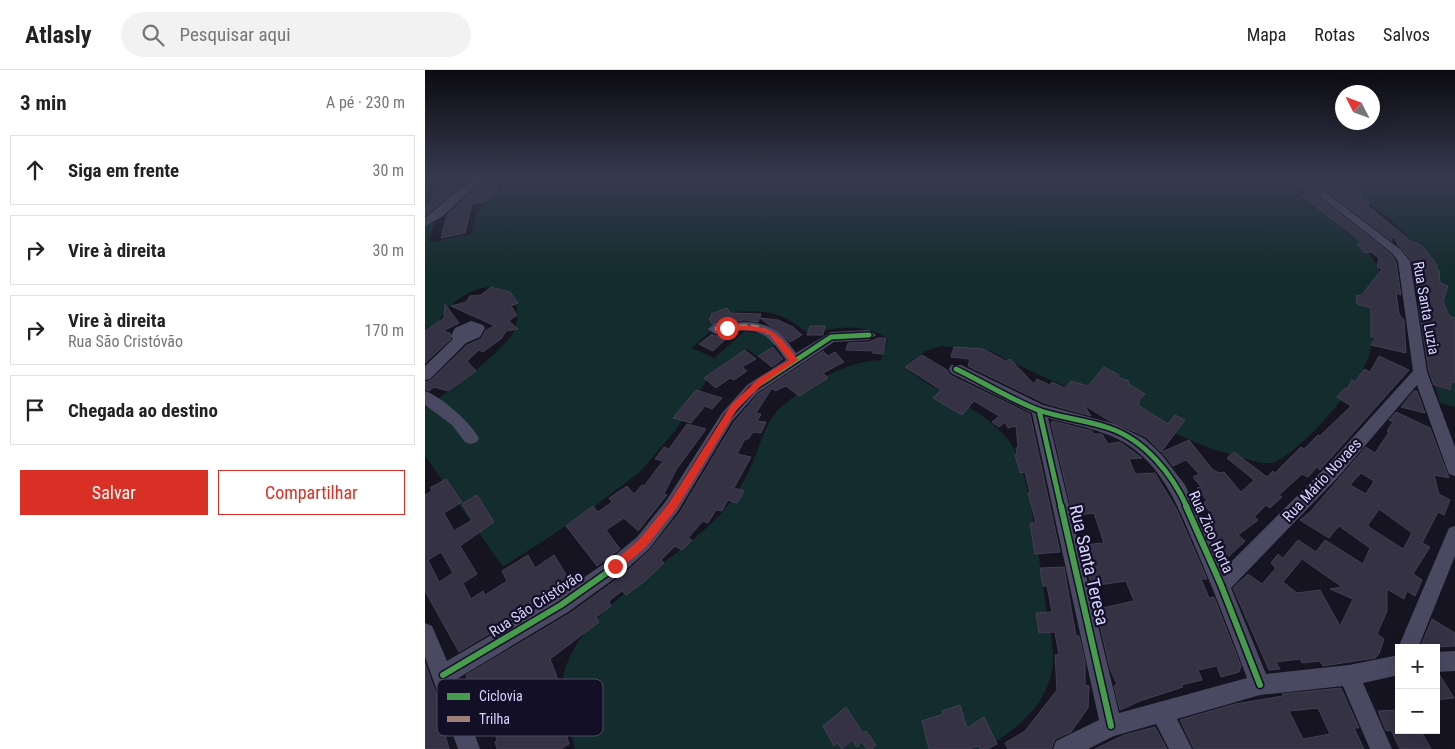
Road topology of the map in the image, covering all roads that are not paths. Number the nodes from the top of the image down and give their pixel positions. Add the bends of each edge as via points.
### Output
1 (442, 211) edge
2 (1345, 211) edge
3 (425, 223) edge
4 (715, 329) dead end
5 (869, 335) dead end
6 (462, 338) dead end
7 (794, 360) junction
8 (956, 369) dead end
9 (1420, 372) junction
10 (425, 375) edge
11 (425, 397) edge
12 (1039, 410) junction
13 (471, 438) dead end
14 (1455, 469) edge
15 (1455, 534) edge
16 (1221, 586) junction
17 (425, 633) edge
18 (1410, 644) edge
19 (1455, 661) edge
20 (1440, 662) edge
21 (1395, 666) edge
22 (443, 675) junction
23 (1349, 675) junction
24 (444, 679) edge
25 (1260, 686) junction
26 (1161, 712) junction
27 (1111, 726) junction
28 (464, 736) edge
29 (469, 749) edge
30 (1064, 749) edge
31 (1181, 749) edge
32 (1381, 749) edge

1 - 3 street
2 - 9 street, Rua Santa Luzia via 1404,261
4 - 7 street via 742,327 768,331
5 - 7 street, Rua São Cristóvão via 834,336
6 - 10 street
7 - 22 street, Rua São Cristóvão via 761,381 734,407 677,500 643,544 561,605
8 - 12 street, Rua Zico Horta
9 - 14 street, Rua Santa Luzia
9 - 16 street, Rua Mário Novaes via 1333,471
11 - 13 street via 457,421
12 - 16 street, Rua Zico Horta via 1110,428 1139,444 1156,460 1179,490
12 - 27 street, Rua Santa Teresa
15 - 18 street
16 - 25 street, Rua Zico Horta
17 - 22 street
19 - 20 street
21 - 23 street
22 - 24 street
23 - 25 street
23 - 32 street
25 - 26 street
26 - 27 street
26 - 31 street
27 - 30 street
28 - 29 street

